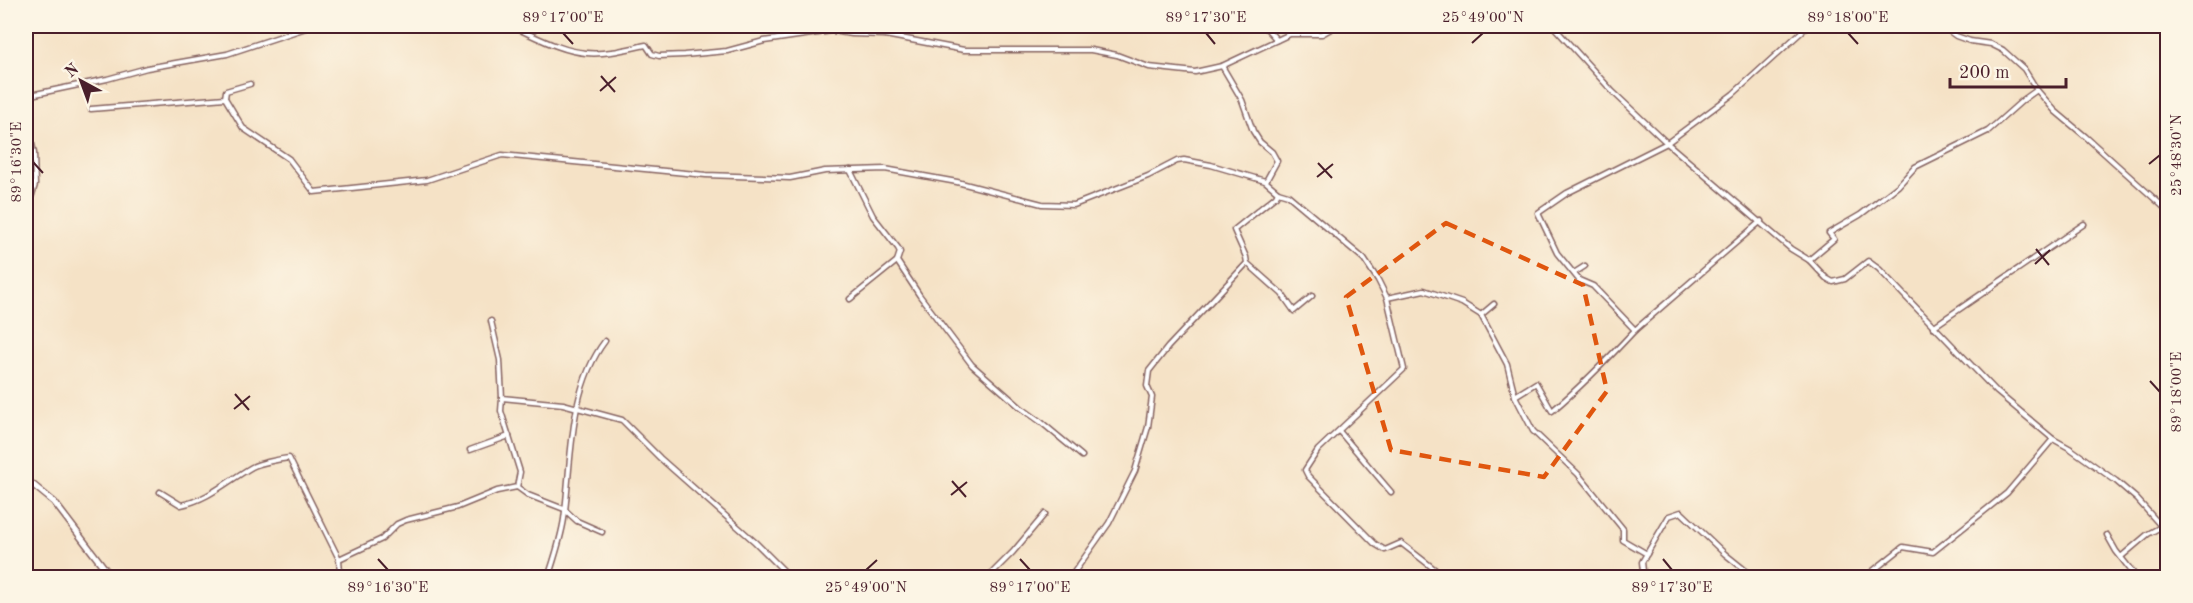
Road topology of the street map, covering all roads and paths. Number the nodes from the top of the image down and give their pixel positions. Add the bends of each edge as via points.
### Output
1 (312, 26) edge
2 (511, 26) edge
3 (1259, 26) edge
4 (1336, 26) edge
5 (1553, 26) edge
6 (1808, 26) edge
7 (1942, 26) edge
8 (1276, 40) junction
9 (1222, 66) junction
10 (26, 81) edge
11 (250, 84) dead end
12 (2037, 90) junction
13 (28, 96) edge
14 (225, 98) junction
15 (91, 109) dead end
16 (1667, 142) junction
17 (850, 170) junction
18 (1265, 181) junction
19 (1278, 192) junction
20 (2168, 211) edge
21 (26, 214) edge
22 (1761, 221) junction
23 (2084, 224) dead end
24 (1809, 260) junction
25 (897, 261) junction
26 (1247, 263) junction
27 (1585, 266) dead end
28 (1574, 273) junction
29 (1312, 296) dead end
30 (850, 298) dead end
31 (1387, 298) junction
32 (1494, 304) dead end
33 (1481, 315) junction
34 (490, 321) dead end
35 (1933, 327) junction
36 (1635, 330) junction
37 (604, 341) dead end
38 (1515, 396) junction
39 (502, 398) junction
40 (577, 407) junction
41 (1339, 431) junction
42 (509, 436) junction
43 (2053, 439) junction
44 (470, 450) dead end
45 (1082, 456) dead end
46 (26, 479) edge
47 (517, 487) junction
48 (160, 492) dead end
49 (1391, 492) dead end
50 (564, 509) junction
51 (1046, 514) dead end
52 (2167, 523) edge
53 (2161, 526) junction
54 (602, 532) dead end
55 (2107, 534) dead end
56 (1647, 554) junction
57 (2121, 556) junction
58 (339, 559) junction
59 (112, 578) edge
60 (334, 578) edge
61 (548, 578) edge
62 (791, 578) edge
63 (987, 578) edge
64 (1070, 578) edge
65 (1446, 578) edge
66 (1647, 578) edge
67 (1755, 578) edge
68 (1864, 578) edge
69 (2136, 578) edge

1 - 13 street via 227,54
2 - 9 street via 560,47 586,53 646,45 659,56 684,55 832,31 885,35 964,50 1091,50 1161,69 1195,72
3 - 8 street
4 - 8 street via 1322,34 1305,32
5 - 16 street via 1613,92
6 - 16 street via 1733,94
7 - 12 street via 1963,39 2003,50 2024,69
8 - 9 street
9 - 18 street via 1242,100 1253,130 1277,161
10 - 13 street
11 - 14 street via 226,91
12 - 20 street via 2055,111
12 - 24 street via 1988,131 1915,167 1898,186 1860,215 1828,233 1834,239
13 - 21 street via 35,185
14 - 15 street
14 - 17 street via 243,128 289,159 314,192 427,180 502,155 706,175 790,177
16 - 22 street
16 - 28 street via 1567,193 1538,213 1557,253
17 - 18 street via 885,169 1042,204 1074,205 1184,160
17 - 25 street via 873,216 898,248
18 - 19 street
19 - 26 street via 1234,230
19 - 31 street via 1288,195 1364,259
22 - 24 street
22 - 36 street
23 - 35 street
24 - 35 street via 1833,282 1845,279 1869,261
25 - 30 street
25 - 45 street via 972,364
26 - 29 street via 1282,294 1294,311
26 - 64 street via 1149,371 1152,397 1148,427 1135,471 1109,523
27 - 28 street
28 - 36 street via 1593,286
31 - 33 street via 1424,290 1462,303
31 - 41 street via 1404,369
32 - 33 street
33 - 38 street via 1507,364
34 - 39 street via 500,360
35 - 43 street via 1997,392
36 - 38 street via 1552,411 1536,383
37 - 40 street via 590,367
38 - 56 street via 1533,431 1578,474 1623,529 1623,540
39 - 40 street
39 - 42 street via 501,411
40 - 50 street
40 - 62 street via 622,420
41 - 49 street
41 - 65 street via 1318,450 1305,470 1308,476 1375,544 1385,550 1401,543
42 - 44 street
42 - 47 street via 520,472
43 - 53 street via 2116,481
43 - 68 street via 2007,493 1933,552 1903,547
46 - 59 street via 54,502
47 - 50 street
47 - 58 street via 406,520 382,539
48 - 58 street via 181,505 191,503 230,483 254,465 289,458
50 - 54 street
50 - 61 street
51 - 63 street
52 - 53 street
53 - 57 street
55 - 57 street
56 - 66 street via 1642,562
56 - 67 street via 1669,516 1681,512
57 - 69 street
58 - 60 street via 340,574

